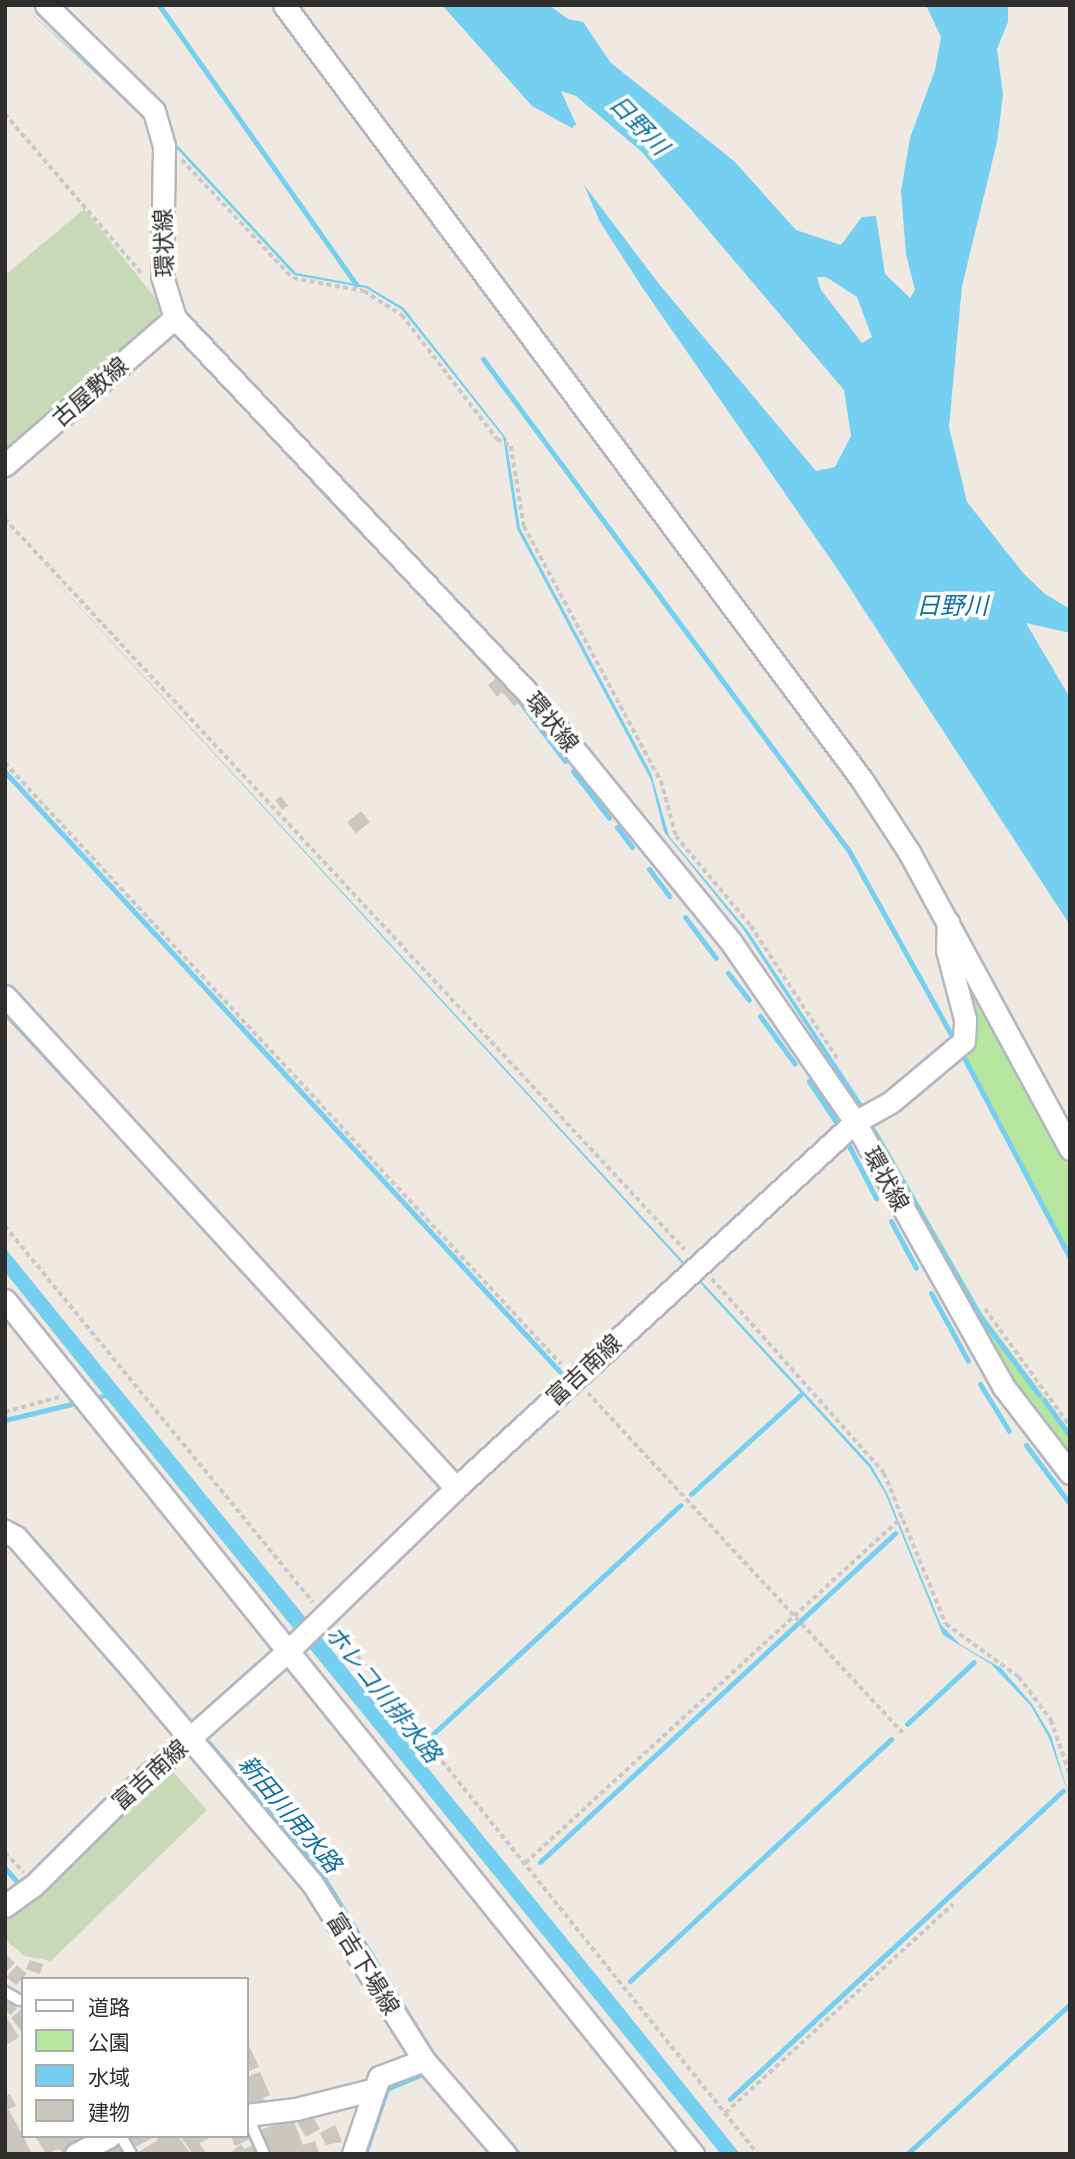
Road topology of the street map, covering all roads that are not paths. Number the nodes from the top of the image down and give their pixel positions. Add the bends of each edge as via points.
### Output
1 (46, 5) edge
2 (284, 5) edge
3 (175, 318) junction
4 (5, 465) edge
5 (948, 922) junction
6 (5, 996) edge
7 (855, 1122) junction
8 (1070, 1149) edge
9 (5, 1300) edge
10 (1070, 1473) edge
11 (456, 1488) junction
12 (5, 1531) edge
13 (292, 1647) junction
14 (189, 1740) junction
15 (5, 1906) edge
16 (5, 1992) edge
17 (19, 2000) dead end
18 (424, 2060) junction
19 (375, 2089) junction
20 (248, 2115) edge
21 (248, 2117) edge
22 (106, 2138) edge
23 (122, 2138) edge
24 (76, 2154) edge
25 (131, 2154) edge
26 (264, 2154) edge
27 (353, 2154) edge
28 (505, 2154) edge
29 (693, 2154) edge

1 - 3 street, 環状線 via 154,111 164,146 162,276
2 - 5 street via 862,780
3 - 4 street, 古屋敷線
3 - 7 street, 環状線 via 528,693 730,942
5 - 7 street, 富吉南線 via 947,950 965,1020 964,1041 891,1102
5 - 8 street
6 - 11 street
7 - 10 street, 環状線 via 1003,1386
7 - 11 street, 富吉南線
9 - 13 street
11 - 13 street, 富吉南線
12 - 14 street, 富吉下場線 via 44,1568
13 - 14 street, 富吉南線
13 - 29 street
14 - 15 street, 富吉南線 via 33,1886
14 - 18 street, 富吉下場線 via 312,1883
16 - 17 lane
18 - 19 street via 379,2077
18 - 28 street, 富吉下場線
19 - 20 street via 296,2109
19 - 27 street
21 - 26 lane
22 - 24 street
23 - 25 lane

